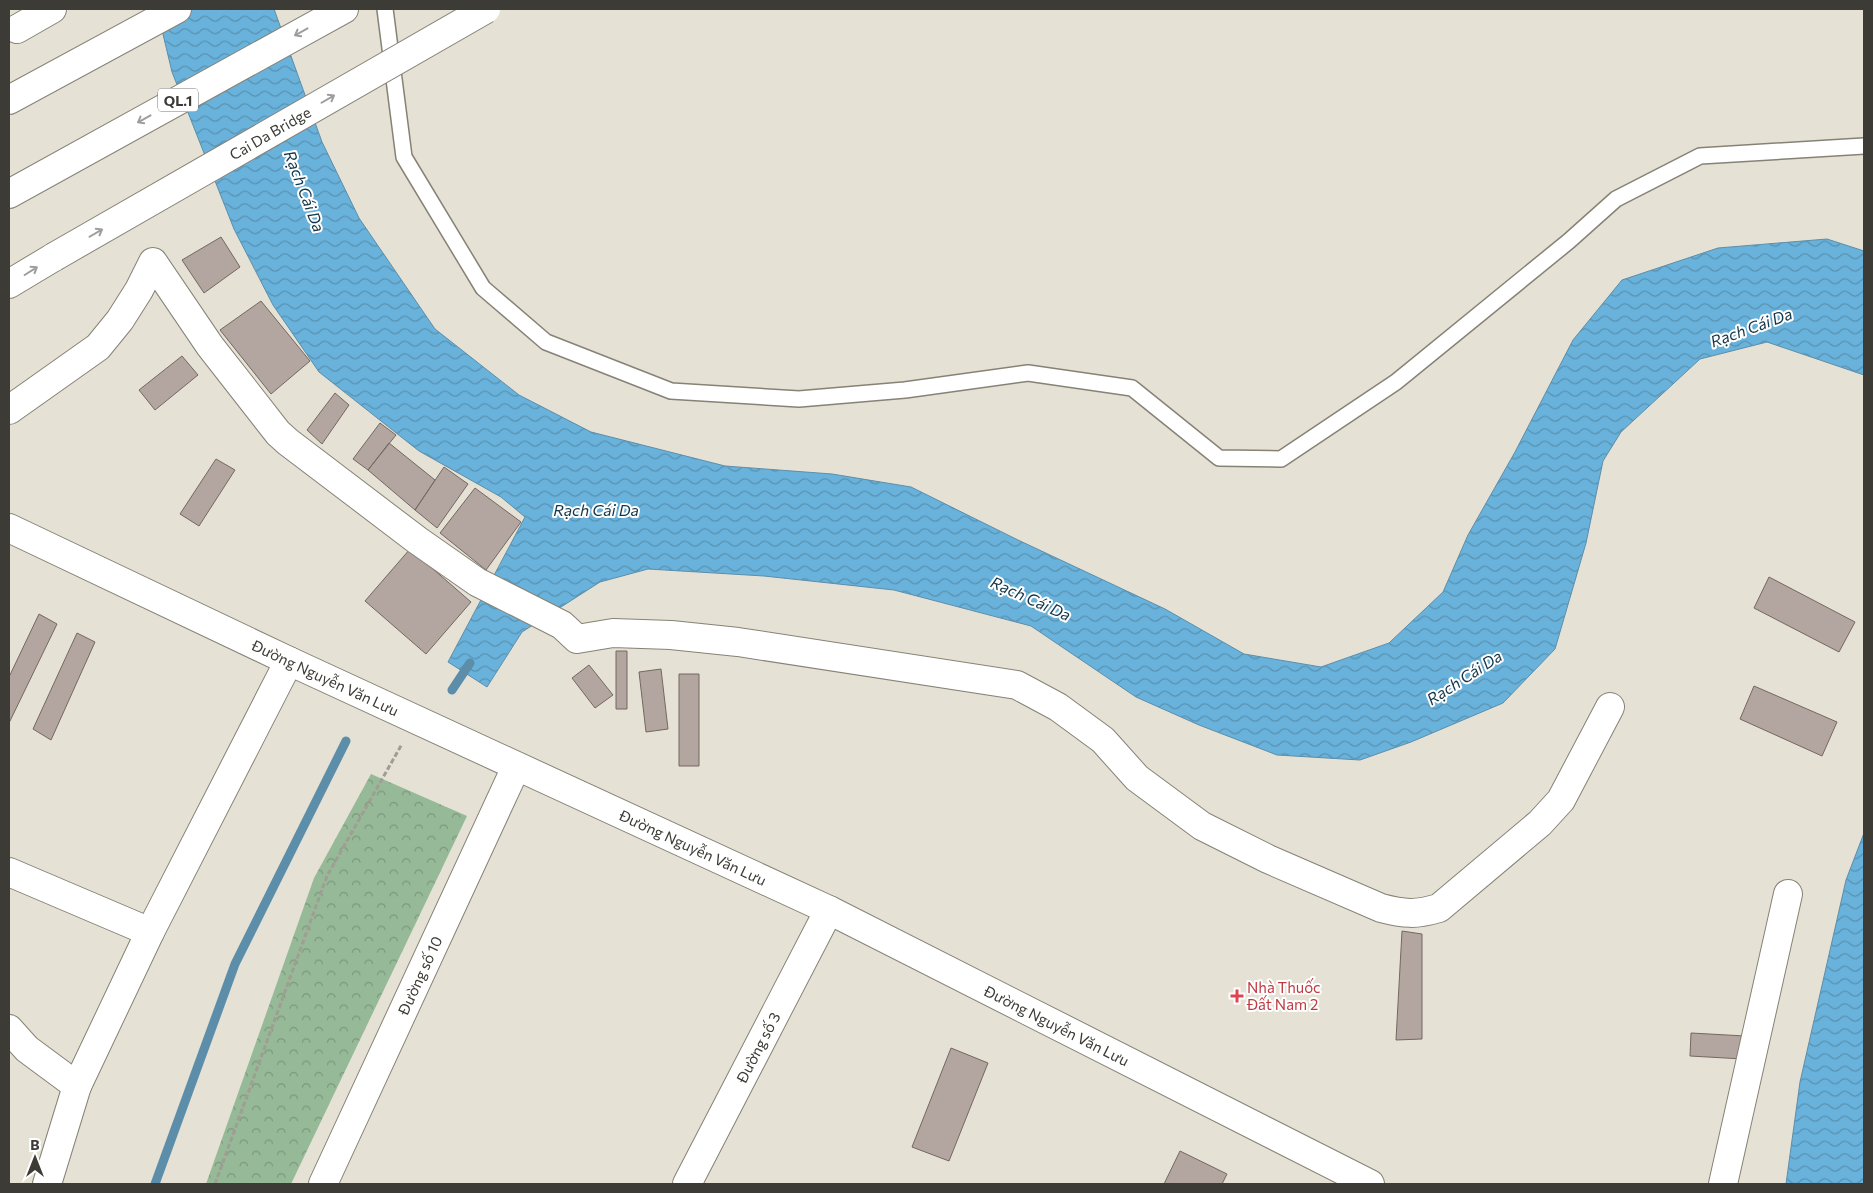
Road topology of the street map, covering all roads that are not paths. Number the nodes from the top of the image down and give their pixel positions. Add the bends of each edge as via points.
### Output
1 (52, 9) edge
2 (177, 9) edge
3 (344, 9) edge
4 (385, 9) edge
5 (486, 9) edge
6 (18, 29) dead end
7 (9, 100) edge
8 (1864, 146) edge
9 (11, 193) edge
10 (9, 284) edge
11 (9, 410) edge
12 (9, 528) edge
13 (289, 661) junction
14 (1610, 707) dead end
15 (516, 767) junction
16 (9, 872) edge
17 (1788, 894) dead end
18 (829, 910) junction
19 (150, 932) junction
20 (9, 1029) edge
21 (77, 1086) junction
22 (694, 1182) edge
23 (47, 1184) edge
24 (323, 1184) edge
25 (1370, 1184) edge
26 (1722, 1184) edge

1 - 6 main road
2 - 7 main road
3 -> 9 main road, QL.1
4 - 8 lane via 404,156 482,288 546,342 671,391 799,399 905,390 1028,373 1132,388 1219,458 1282,459 1396,382 1616,199 1700,156
10 -> 5 main road, Cai Da Bridge, bridge
11 - 14 main road via 98,347 120,320 153,262 210,346 278,433 477,582 562,625 577,639 613,633 738,642 1017,685 1058,707 1103,740 1137,778 1202,826 1268,859 1400,914 1419,914 1438,908 1540,823 1561,800
12 - 13 main road, Đường Nguyễn Văn Lưu
13 - 15 main road, Đường Nguyễn Văn Lưu
13 - 19 main road
15 - 18 main road, Đường Nguyễn Văn Lưu
15 - 24 main road, Đường số 10
16 - 19 main road
17 - 26 main road
18 - 22 main road, Đường số 3
18 - 25 main road, Đường Nguyễn Văn Lưu
19 - 21 main road
20 - 21 main road via 27,1049
21 - 23 main road

